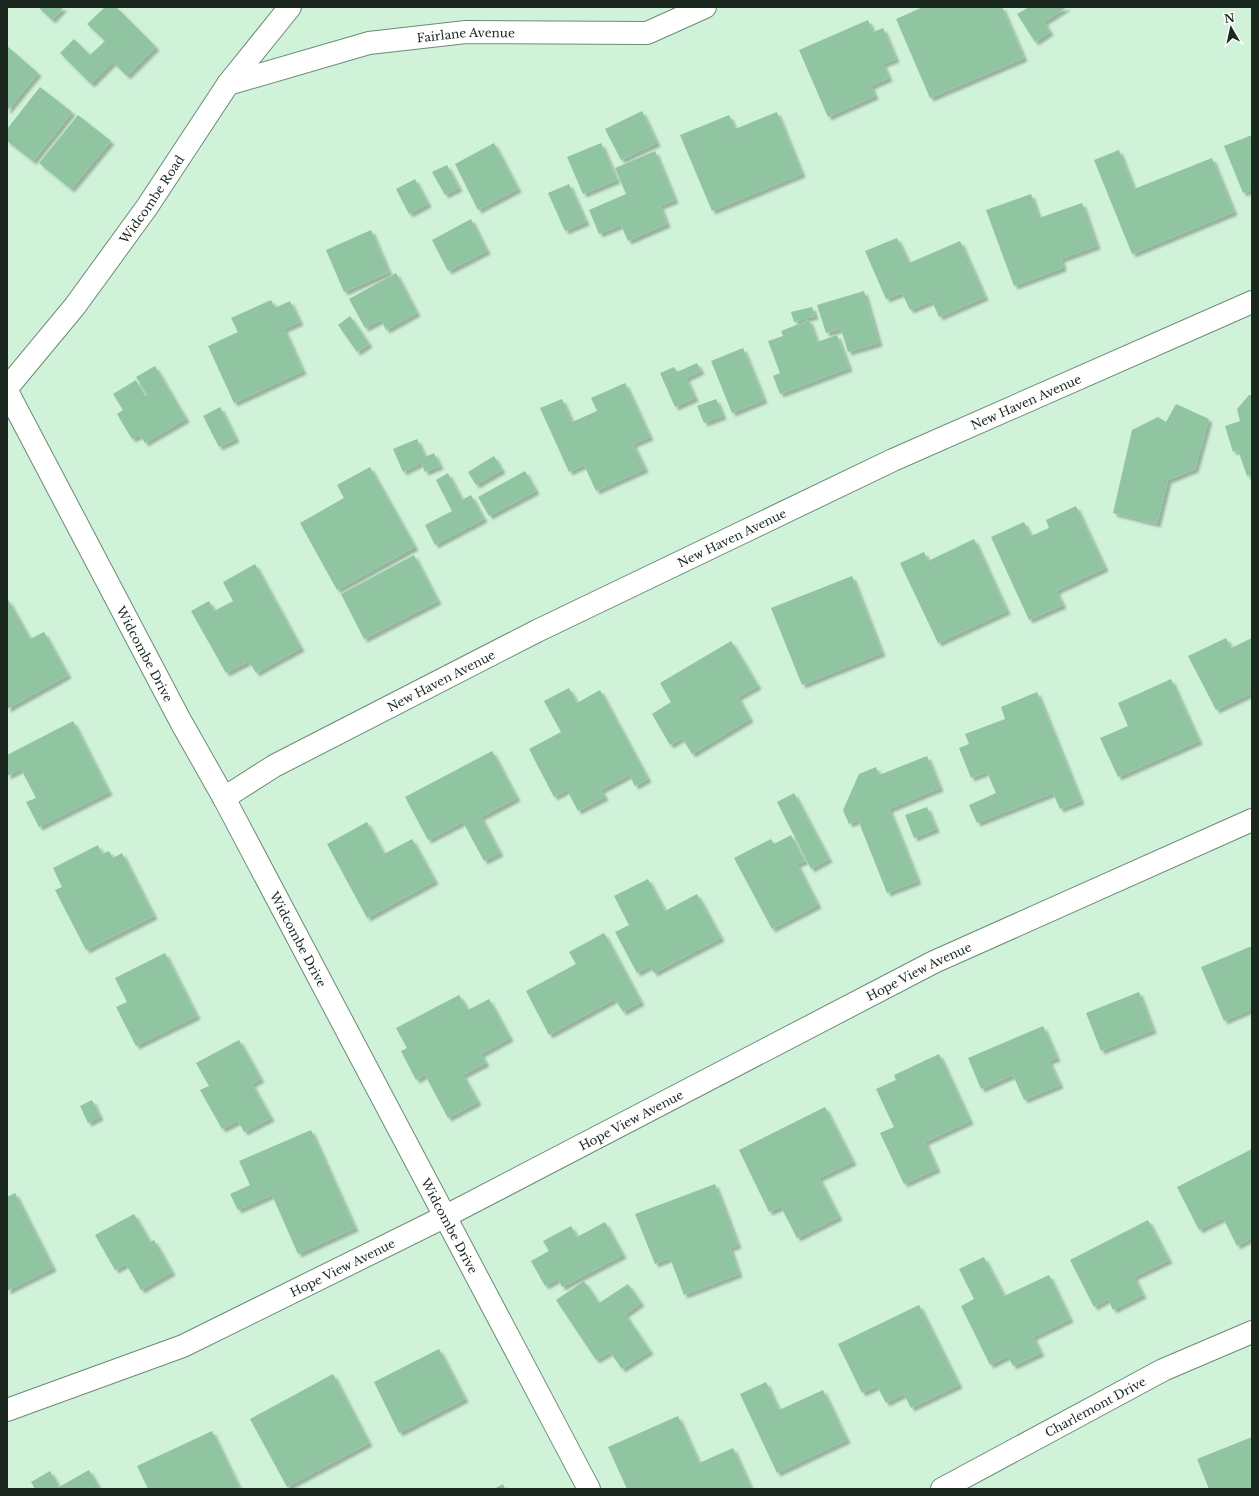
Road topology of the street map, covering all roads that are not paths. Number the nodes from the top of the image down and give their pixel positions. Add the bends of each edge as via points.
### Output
1 (290, 7) edge
2 (705, 7) edge
3 (228, 84) junction
4 (1252, 302) edge
5 (7, 388) edge
6 (7, 391) edge
7 (224, 798) junction
8 (1252, 820) edge
9 (444, 1217) junction
10 (1252, 1332) edge
11 (7, 1410) edge
12 (589, 1489) edge
13 (942, 1489) edge

1 - 3 street, Widcombe Road
2 - 3 street, Fairlane Avenue via 646,33 466,32 369,43
3 - 5 street, Widcombe Road via 142,214 74,306
4 - 7 street, New Haven Avenue via 893,460 544,628 274,766
6 - 7 street, Widcombe Drive via 181,722
7 - 9 street, Widcombe Drive
8 - 9 street, Hope View Avenue via 934,962
9 - 11 street, Hope View Avenue via 183,1346
9 - 12 street, Widcombe Drive
10 - 13 street, Charlemont Drive via 1163,1370

